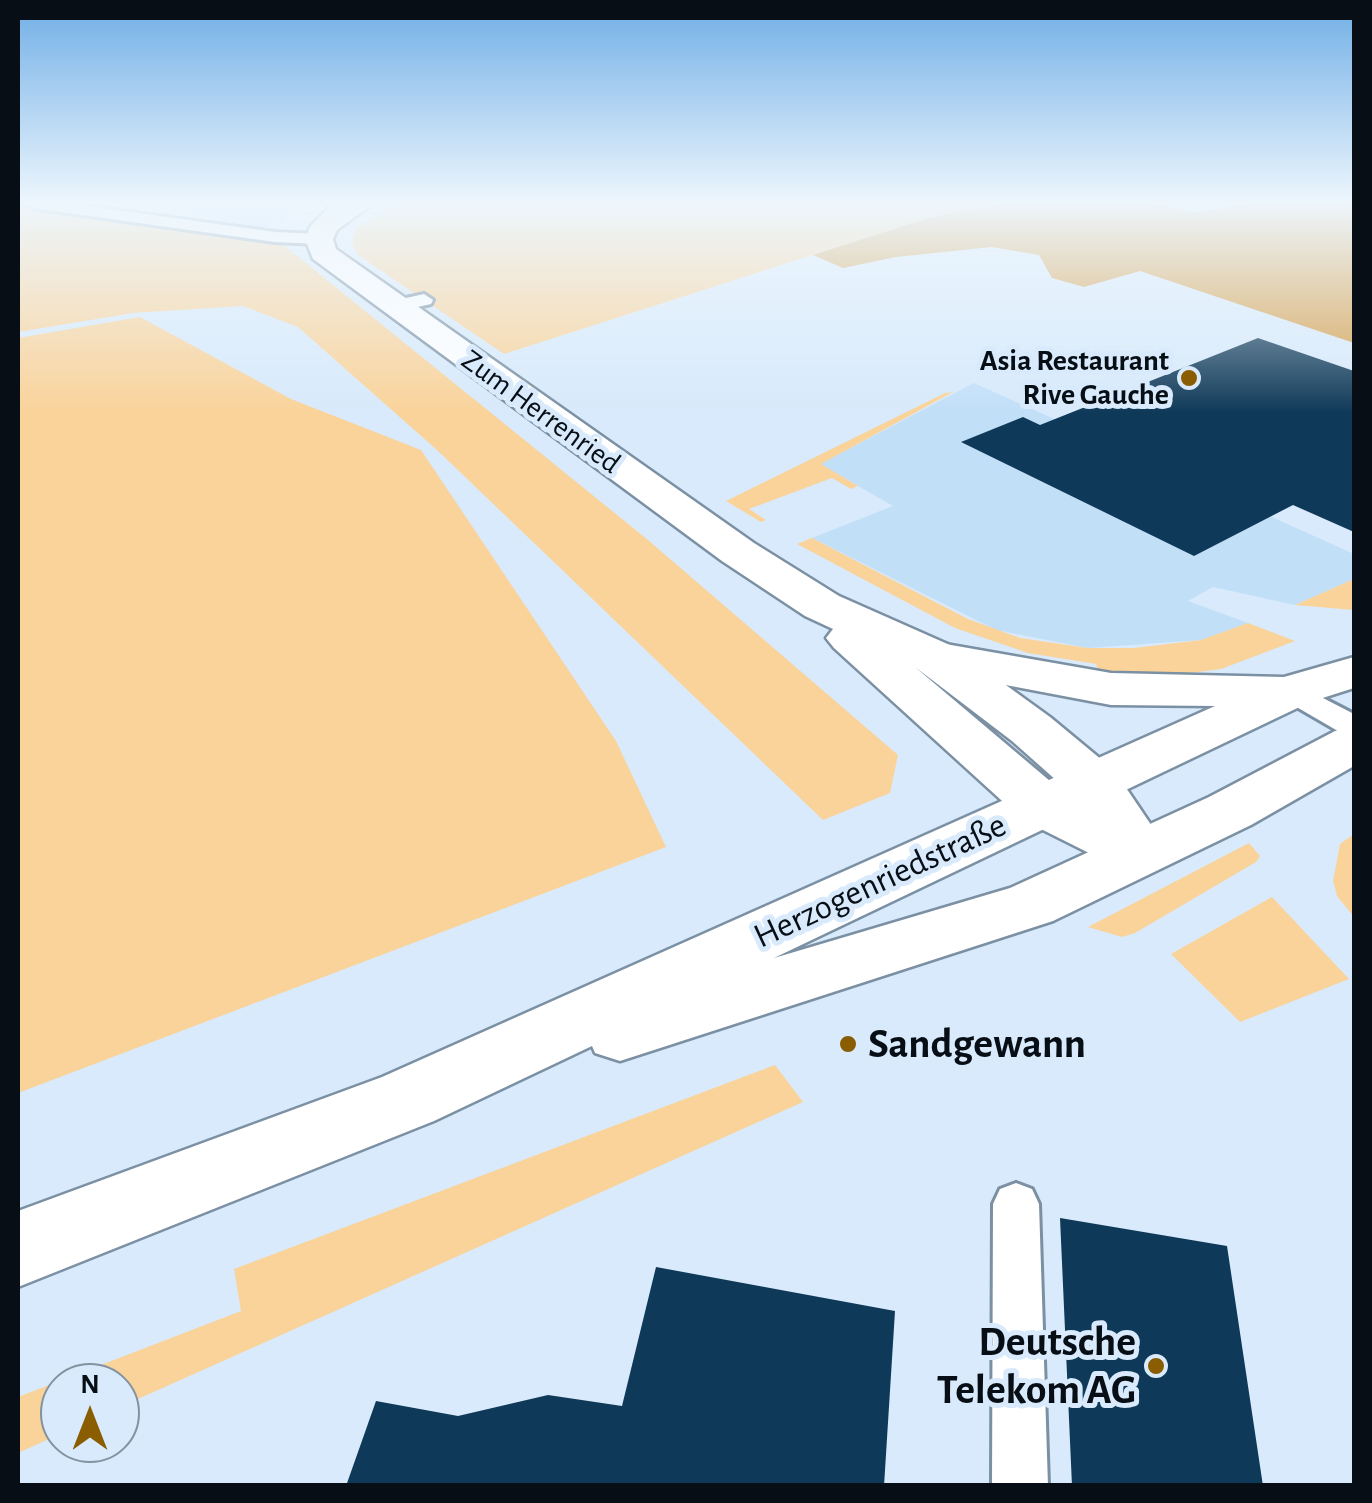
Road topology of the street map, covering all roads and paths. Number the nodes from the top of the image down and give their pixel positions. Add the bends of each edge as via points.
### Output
1 (358, 273) edge
2 (822, 606) junction
3 (934, 657) junction
4 (1354, 672) edge
5 (1292, 691) junction
6 (1354, 727) edge
7 (1354, 743) edge
8 (1068, 794) junction
9 (1140, 854) junction
10 (408, 1098) junction
11 (1016, 1204) dead end
12 (18, 1248) edge
13 (1020, 1486) edge

1 - 2 street, Zum Herrenried via 409,303 672,507
2 - 3 street, Zum Herrenried
2 - 8 street, Zum Herrenried via 846,634
3 - 5 street via 1111,689
3 - 8 street, Zum Herrenried via 1031,729
4 - 5 street, Herzogenriedstraße
5 - 6 lane
5 - 8 street, Herzogenriedstraße
7 - 9 street, Herzogenriedstraße
8 - 9 street, Zum Herrenried
8 - 10 street, Herzogenriedstraße
9 - 10 street, Herzogenriedstraße via 1032,905
10 - 12 street, Herzogenriedstraße
11 - 13 lane

